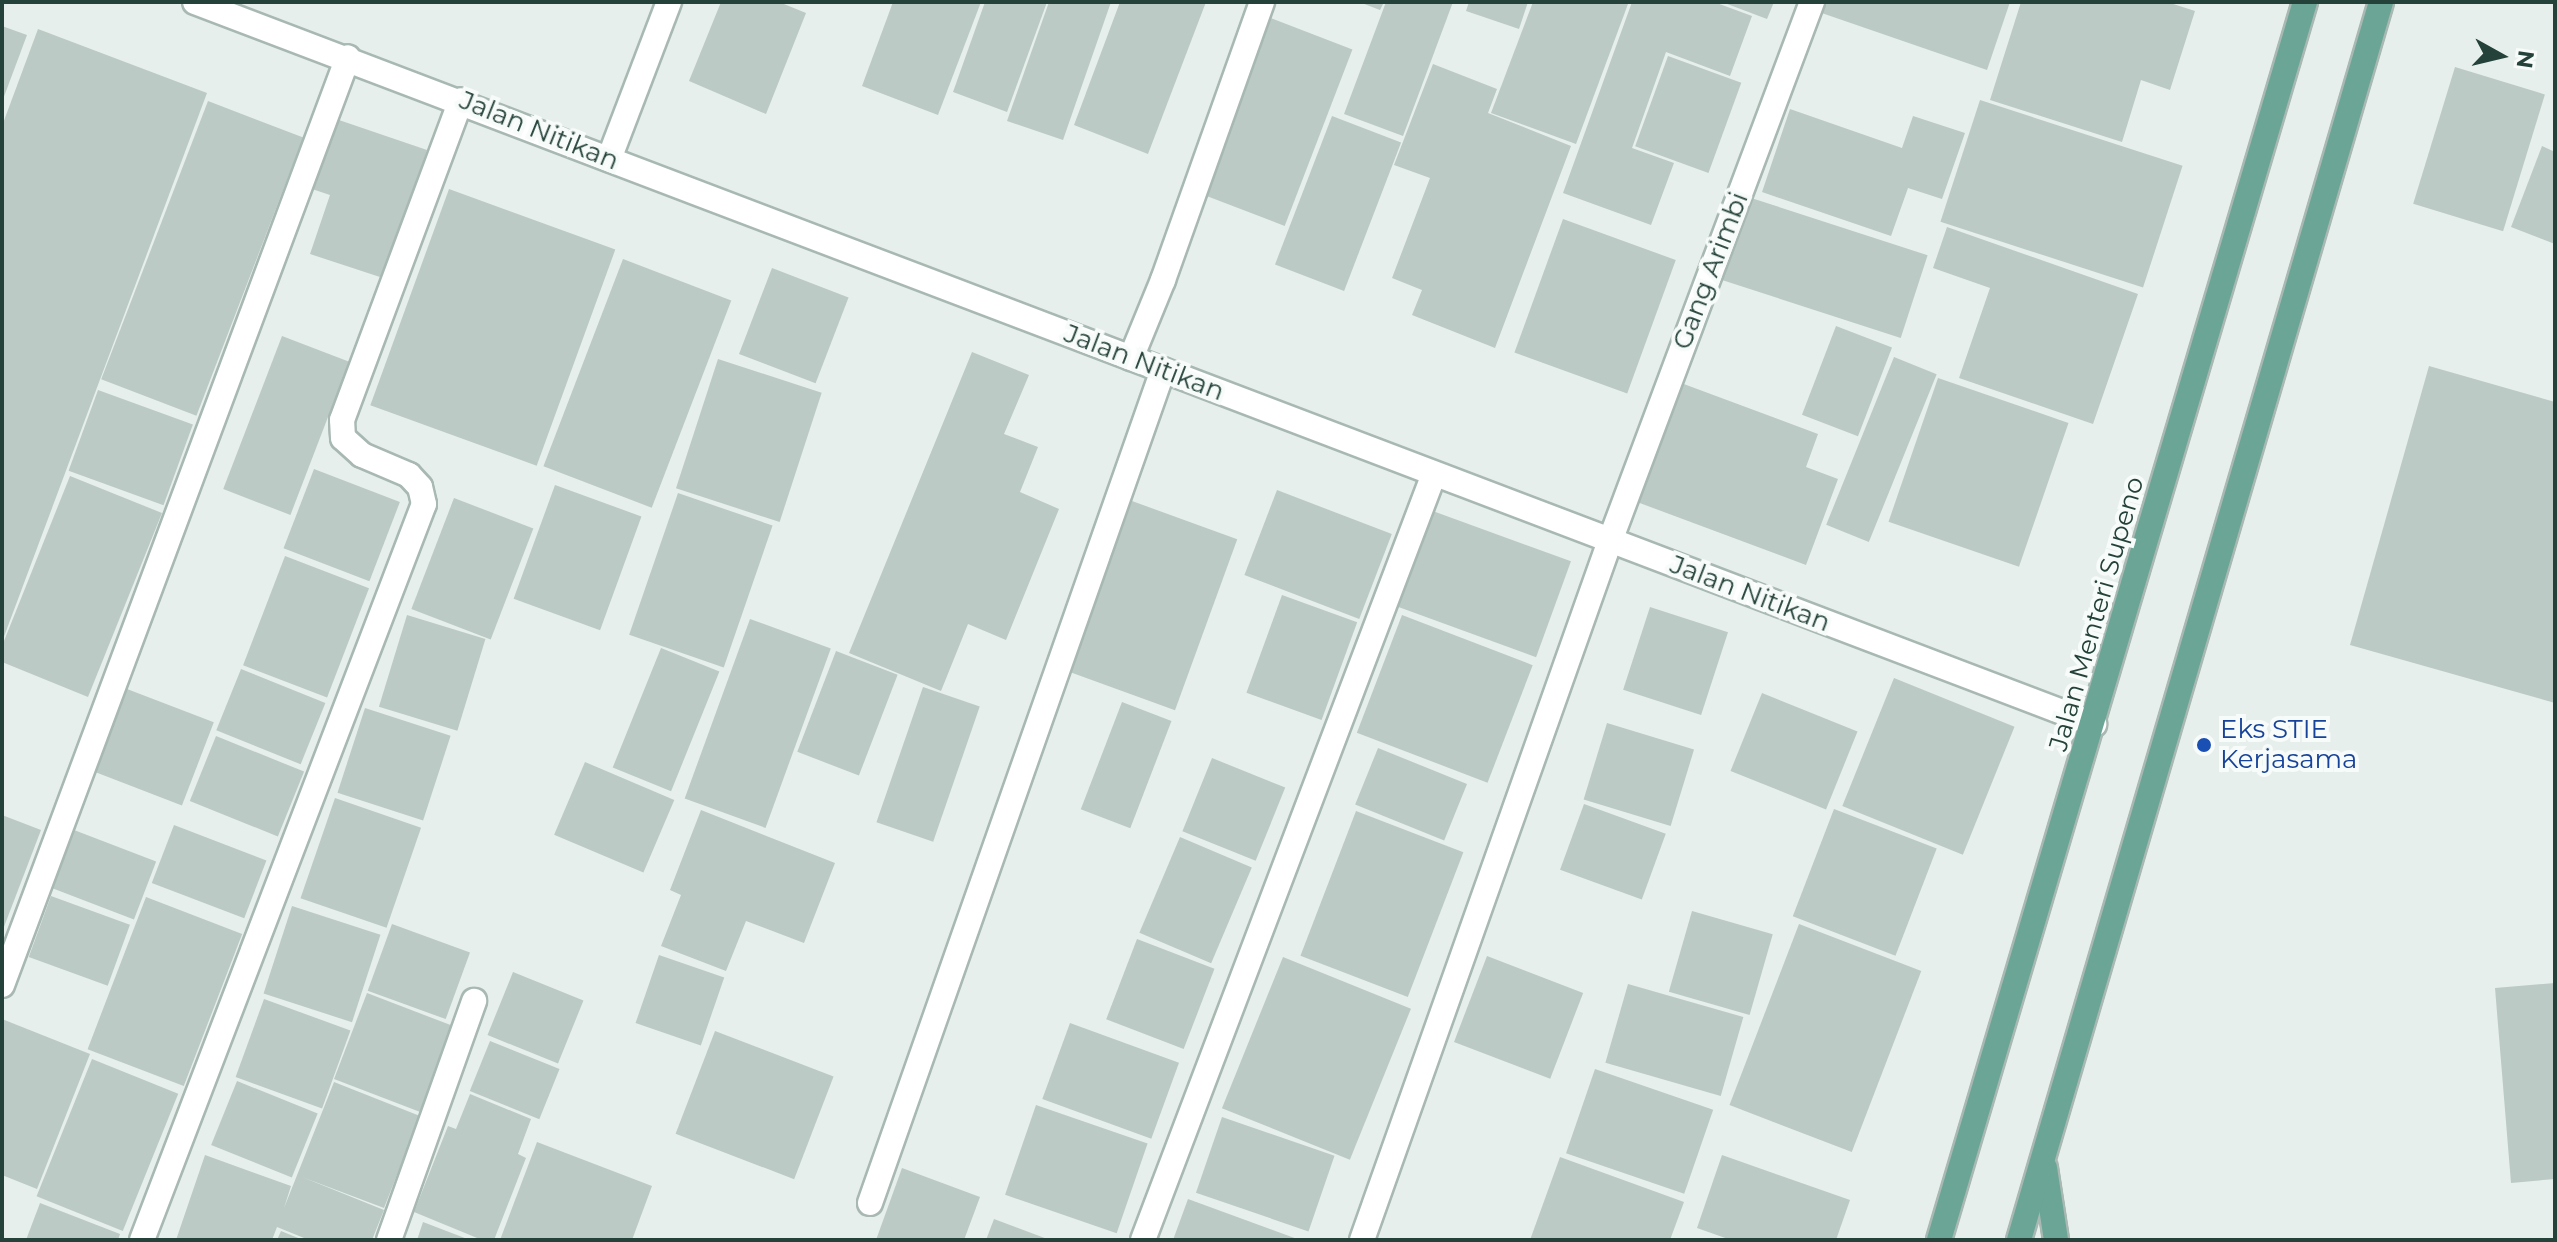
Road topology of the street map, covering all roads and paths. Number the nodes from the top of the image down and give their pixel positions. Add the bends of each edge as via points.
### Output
1 (195, 2) edge
2 (669, 2) edge
3 (1262, 2) edge
4 (1812, 2) edge
5 (2305, 2) edge
6 (2381, 2) edge
7 (348, 57) junction
8 (461, 100) junction
9 (609, 159) junction
10 (1131, 358) junction
11 (1163, 370) junction
12 (1434, 474) junction
13 (1610, 541) junction
14 (2094, 724) junction
15 (2, 985) edge
16 (474, 1001) dead end
17 (2044, 1157) junction
18 (870, 1203) dead end
19 (142, 1240) edge
20 (389, 1240) edge
21 (1143, 1240) edge
22 (1362, 1240) edge
23 (1939, 1240) edge
24 (2019, 1240) edge
25 (2056, 1240) edge

1 - 7 street, Jalan Nitikan
2 - 9 street
3 - 10 street
4 - 13 street, Gang Arimbi
5 - 14 main road, Jalan Menteri Supeno
6 - 17 main road
7 - 8 street, Jalan Nitikan
7 - 15 street
8 - 9 street, Jalan Nitikan
8 - 19 street via 342,420 343,438 362,455 409,475 420,487 424,504
9 - 10 street, Jalan Nitikan
10 - 11 street, Jalan Nitikan
11 - 12 street, Jalan Nitikan
11 - 18 street
12 - 13 street, Jalan Nitikan
12 - 21 street
13 - 14 street, Jalan Nitikan
13 - 22 street, Gang Arimbi
14 - 23 main road, Jalan Menteri Supeno
16 - 20 street
17 - 24 main road
17 - 25 main road

